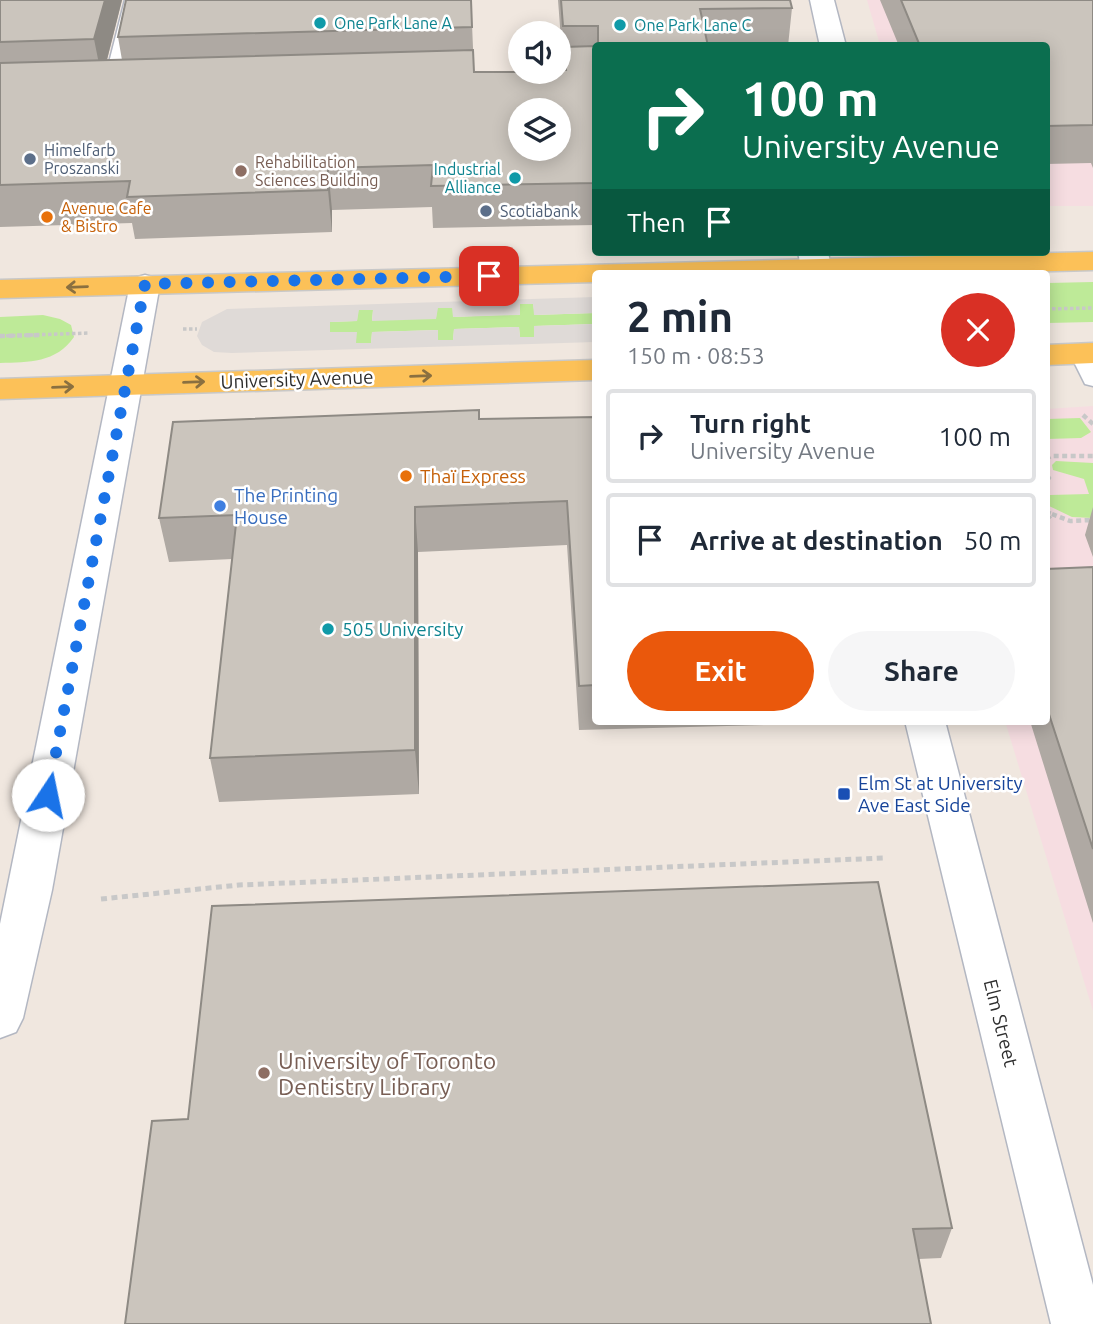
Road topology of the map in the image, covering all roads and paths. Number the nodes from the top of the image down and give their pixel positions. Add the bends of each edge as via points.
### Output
1 (133, 0) edge
2 (822, 0) edge
3 (832, 42) edge
4 (138, 89) edge
5 (83, 90) edge
6 (111, 90) junction
7 (1093, 261) edge
8 (815, 264) edge
9 (674, 270) edge
10 (592, 273) edge
11 (145, 284) junction
12 (0, 289) edge
13 (1093, 308) edge
14 (1050, 309) edge
15 (1050, 356) edge
16 (1089, 362) edge
17 (592, 370) edge
18 (126, 384) junction
19 (0, 389) edge
20 (1093, 456) edge
21 (1050, 457) edge
22 (1050, 513) edge
23 (1093, 520) edge
24 (927, 725) edge
25 (883, 858) dead end
26 (15, 890) edge
27 (101, 899) dead end
28 (0, 1018) edge
29 (1077, 1324) edge

1 - 6 lane
2 - 3 street
4 - 6 street
5 - 6 street
7 - 8 main road
8 - 9 main road
10 - 11 main road
11 -> 12 main road
11 - 18 street
13 - 14 path
15 - 16 main road
18 -> 17 main road, University Avenue
19 -> 18 main road, University Avenue
18 - 26 street
20 - 21 path
22 - 23 path via 1070,521
24 - 29 street, Elm Street
25 - 27 path via 239,886
26 - 28 street

